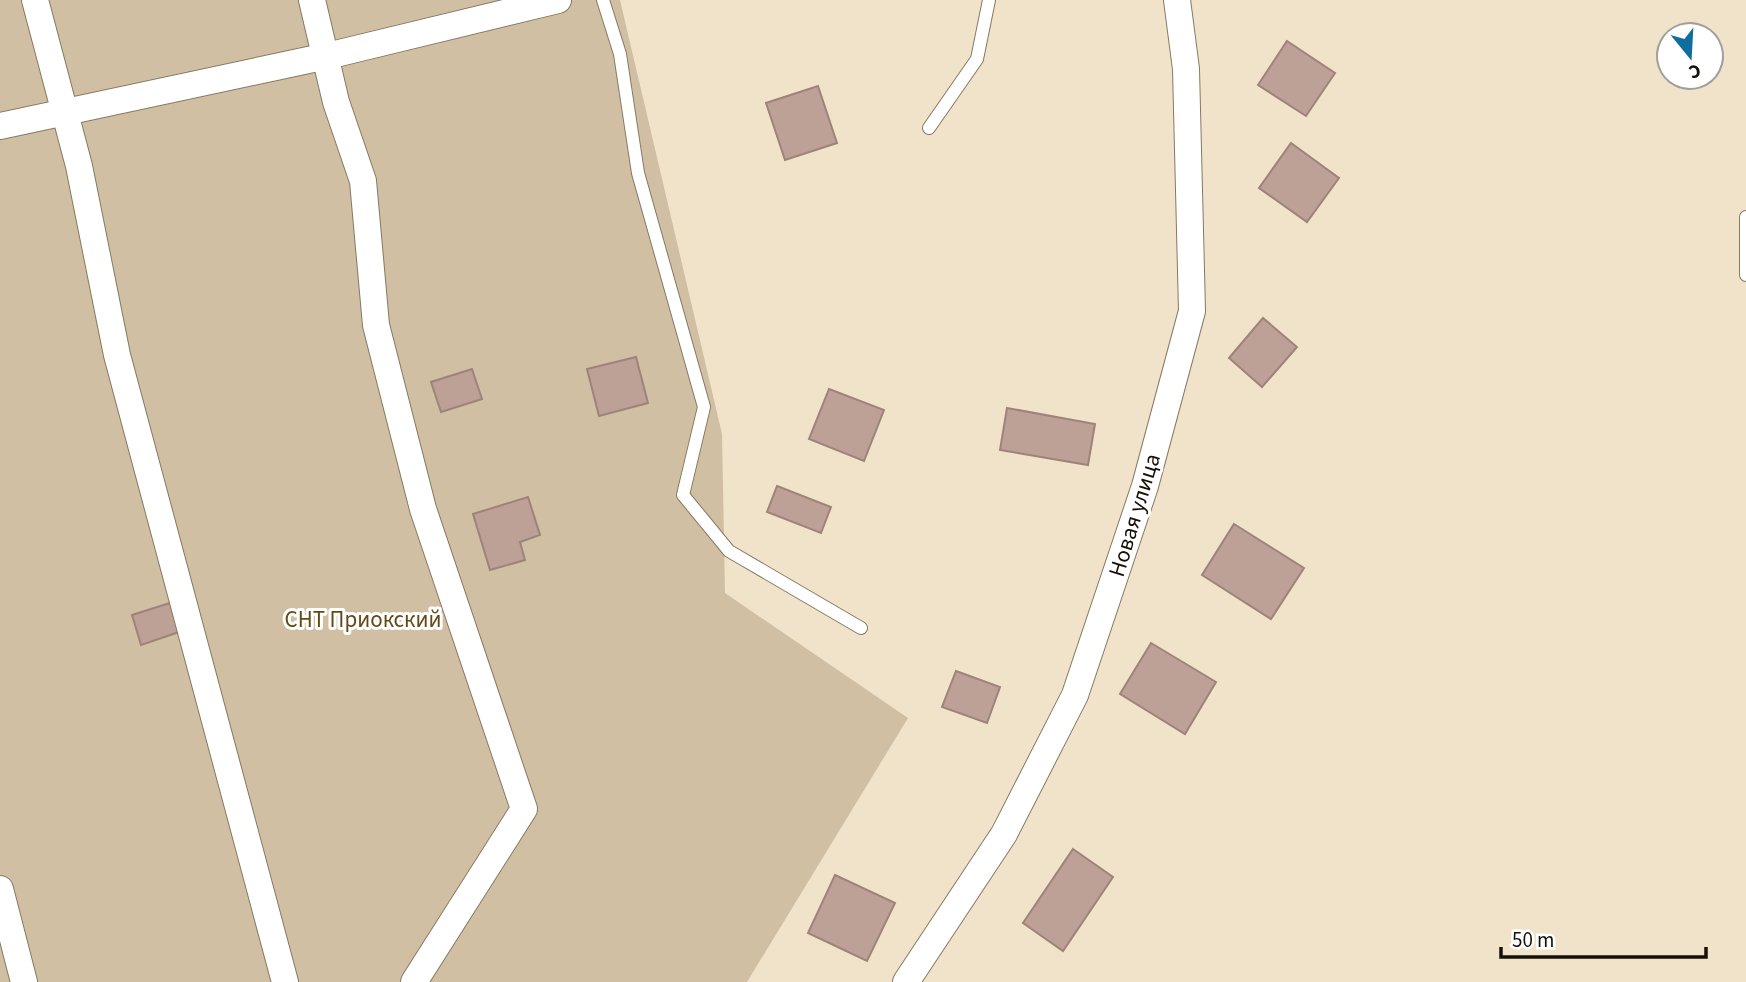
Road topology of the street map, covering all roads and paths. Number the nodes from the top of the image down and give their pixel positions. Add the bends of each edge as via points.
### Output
1 (35, 0) edge
2 (312, 0) edge
3 (558, 0) edge
4 (603, 0) edge
5 (989, 0) edge
6 (1177, 0) edge
7 (327, 56) junction
8 (63, 112) junction
9 (0, 126) edge
10 (929, 128) dead end
11 (1746, 218) edge
12 (1746, 275) edge
13 (861, 628) dead end
14 (0, 888) edge
15 (24, 982) edge
16 (285, 982) edge
17 (414, 982) edge
18 (906, 982) edge

1 - 8 street
2 - 7 street
3 - 7 street
4 - 13 lane via 620,54 638,173 704,407 683,495 729,551
5 - 10 lane via 977,59
6 - 18 street, Новая улица via 1186,69 1192,311 1148,472 1075,695 1004,834
7 - 8 street
7 - 17 street via 336,102 363,181 376,325 420,496 524,809
8 - 9 street
8 - 16 street via 79,166 117,355
11 - 12 lane
14 - 15 street

